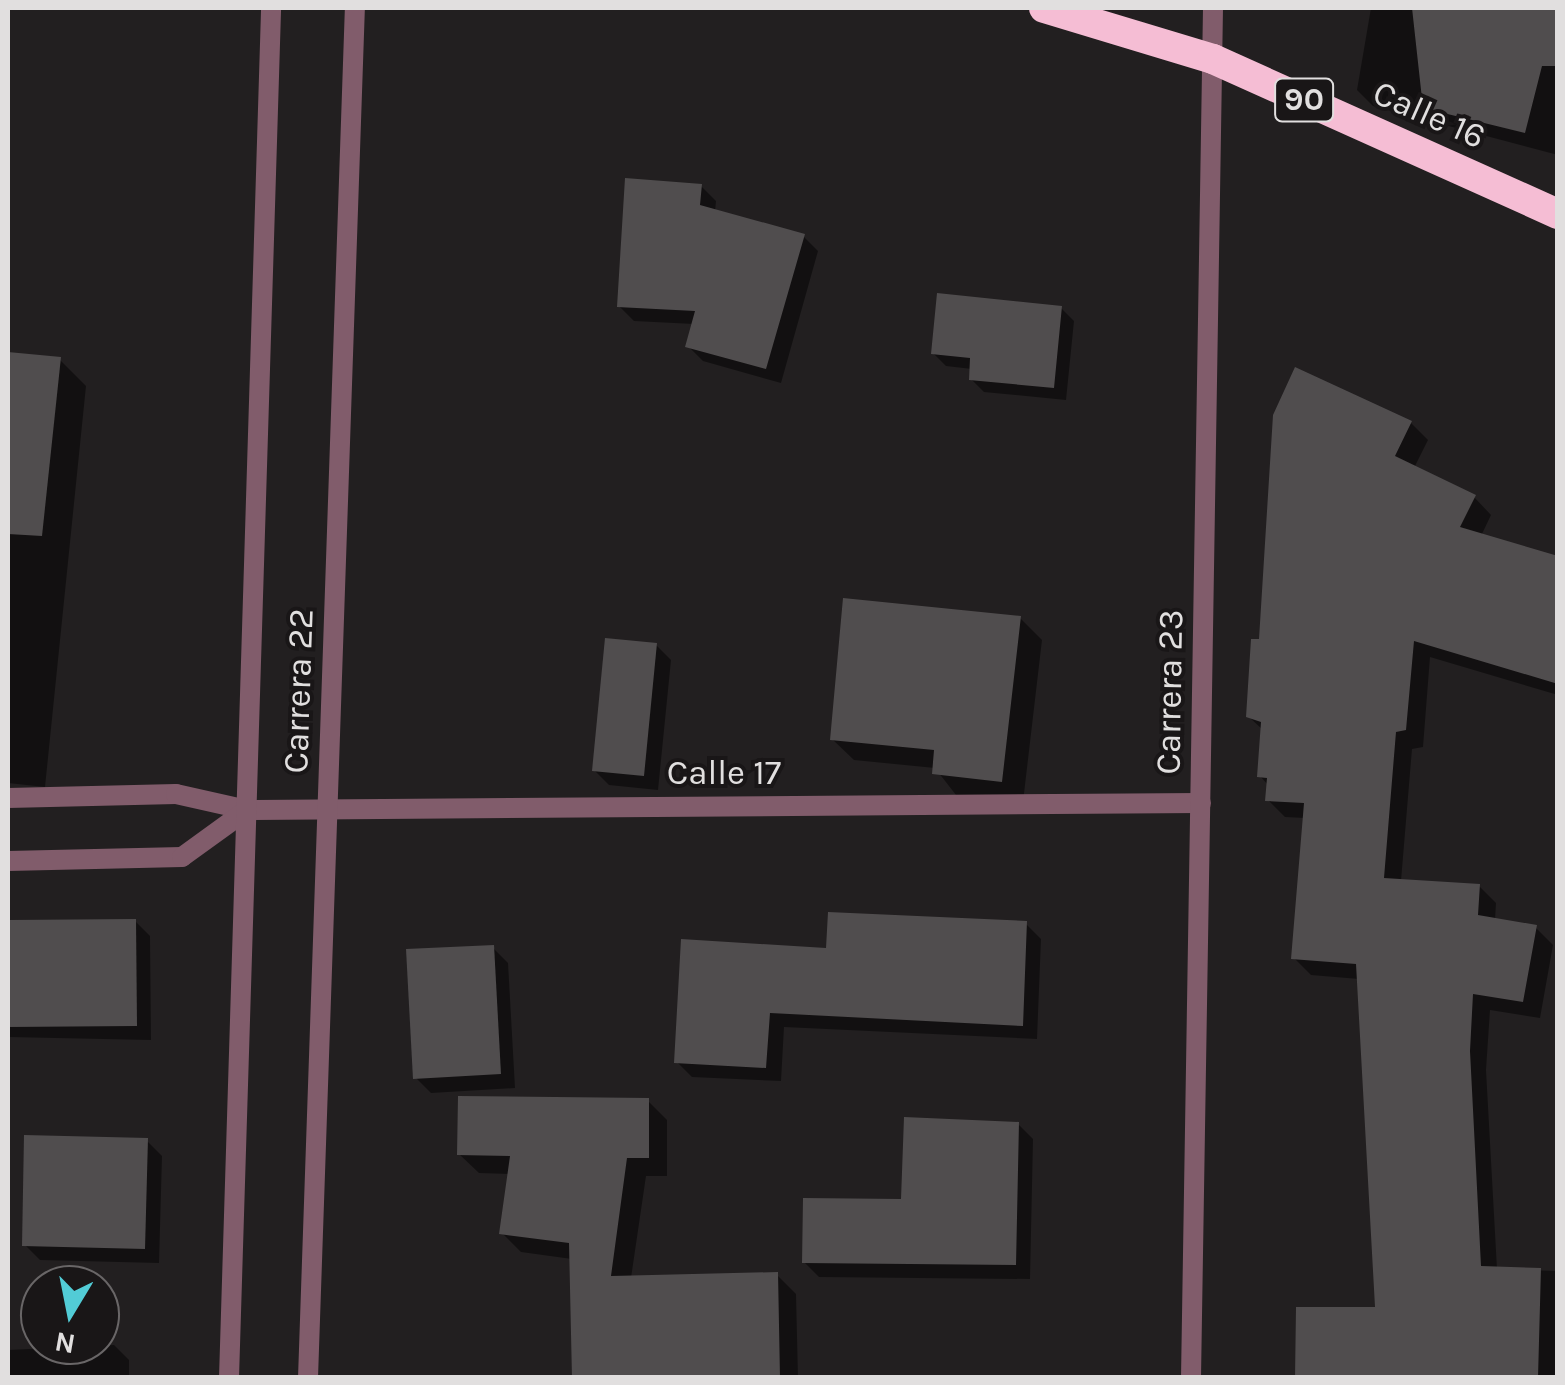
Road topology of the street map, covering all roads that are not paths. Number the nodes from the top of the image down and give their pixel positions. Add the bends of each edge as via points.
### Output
1 (271, 8) edge
2 (355, 8) edge
3 (1044, 8) edge
4 (1214, 8) edge
5 (1213, 59) junction
6 (1558, 214) edge
7 (8, 798) edge
8 (1201, 803) junction
9 (327, 808) junction
10 (247, 810) junction
11 (8, 861) edge
12 (229, 1378) edge
13 (308, 1378) edge
14 (1191, 1378) edge

1 - 10 street, Carrera 22
2 - 9 street, Carrera 22
3 - 5 highway, Calle 16 / 90
4 - 5 street, Carrera 23
5 - 6 highway, Calle 16 / 90
5 - 8 street, Carrera 23
7 - 10 street, Calle 17 via 176,794
8 - 9 street, Calle 17
8 - 14 street, Carrera 23
9 - 10 street, Calle 17
9 - 13 street, Carrera 22
10 - 11 street via 182,858
10 - 12 street, Carrera 22

